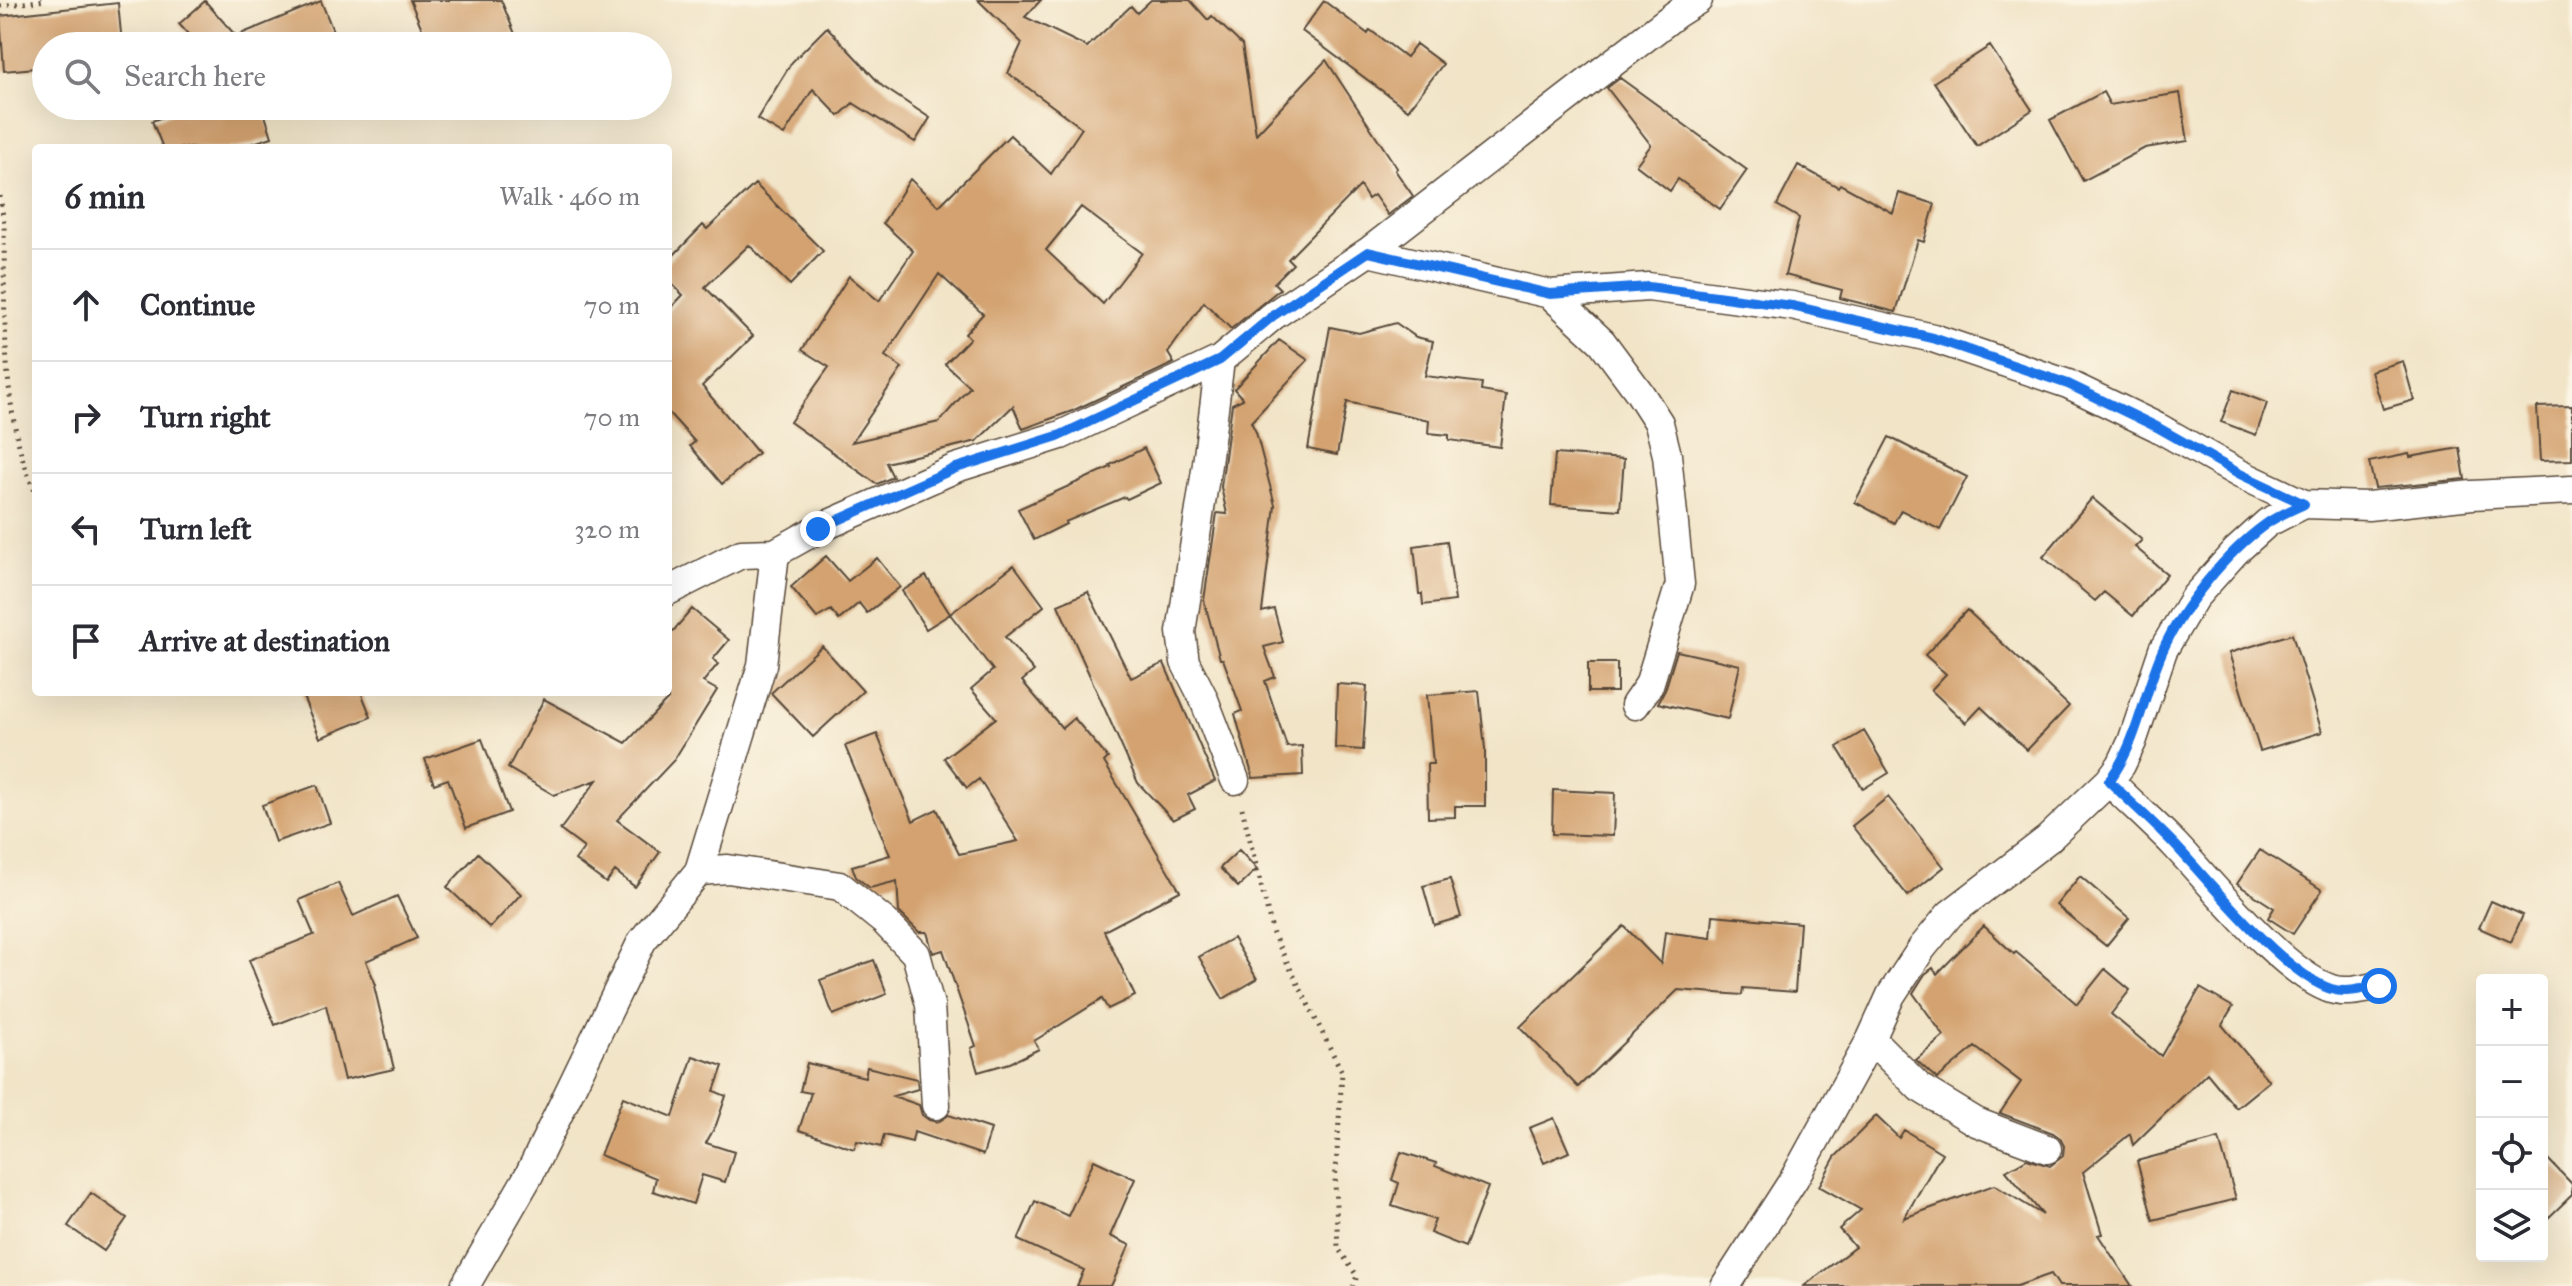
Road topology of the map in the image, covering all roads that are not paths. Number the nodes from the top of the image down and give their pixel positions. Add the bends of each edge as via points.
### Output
1 (1698, 0) edge
2 (1368, 252) junction
3 (1550, 294) junction
4 (1220, 360) junction
5 (2572, 490) edge
6 (2304, 504) junction
7 (775, 553) junction
8 (672, 589) edge
9 (1635, 705) dead end
10 (1235, 780) road end
11 (2109, 781) junction
12 (699, 871) junction
13 (2379, 986) dead end
14 (1871, 1039) junction
15 (936, 1105) dead end
16 (2047, 1149) dead end
17 (465, 1286) edge
18 (1725, 1286) edge

1 - 2 street
2 - 3 street
2 - 4 street via 1274,315
3 - 6 street via 1648,287 1792,306 1933,338 2068,384
3 - 9 street via 1602,342 1639,392 1659,423 1667,455 1680,584 1649,685
4 - 7 street via 1061,435 956,468
4 - 10 street via 1181,632 1185,662
5 - 6 street via 2368,506
6 - 11 street via 2267,523 2194,598 2163,650 2132,742
7 - 8 street via 741,554
7 - 12 street via 762,665
11 - 13 street via 2283,958 2332,989
11 - 14 street via 2048,839 1950,914 1891,995
12 - 15 street via 728,869 840,886 885,922 916,954 930,1005
12 - 17 street via 642,941 529,1175
14 - 16 street via 1920,1088 1976,1122
14 - 18 street via 1794,1179

